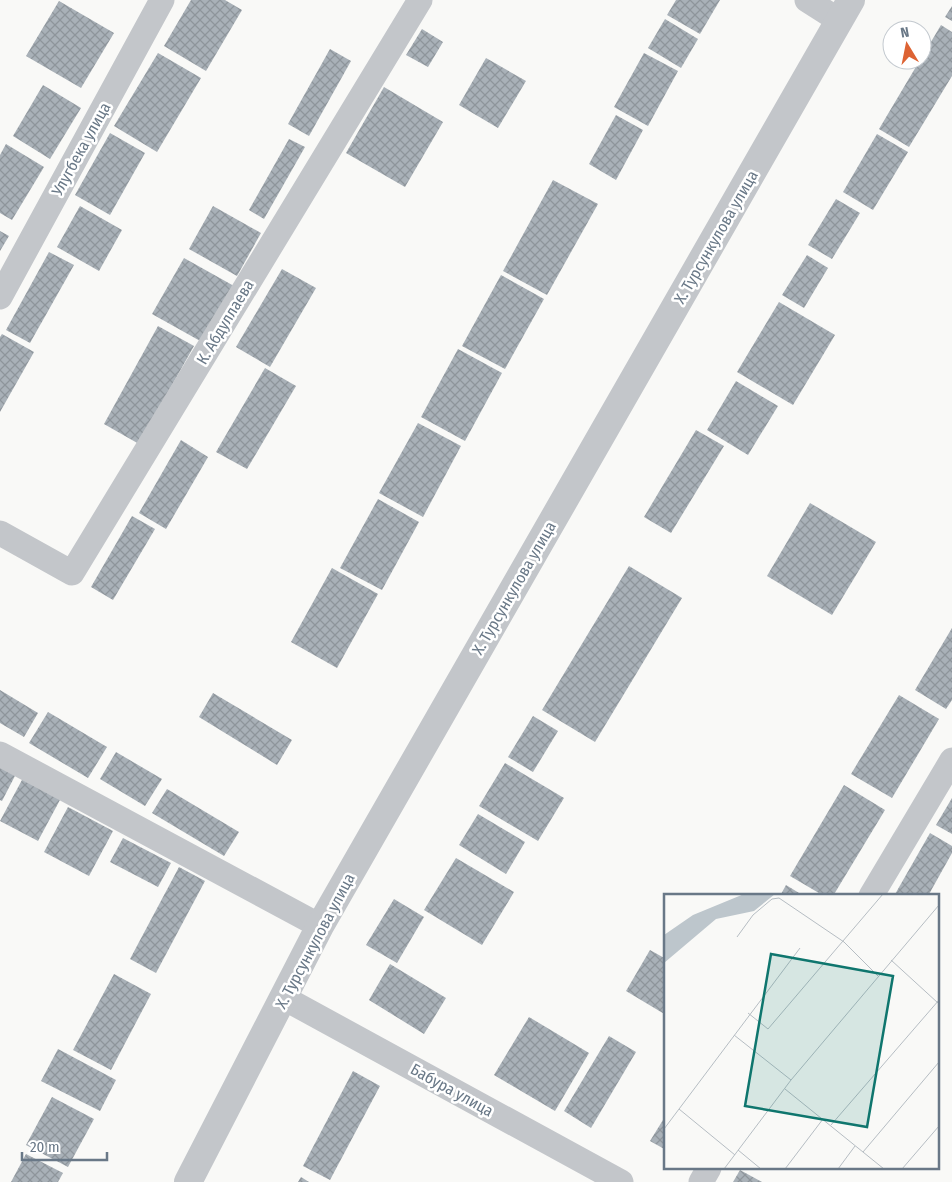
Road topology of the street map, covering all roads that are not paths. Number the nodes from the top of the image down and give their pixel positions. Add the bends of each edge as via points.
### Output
1 (162, 0) edge
2 (420, 0) edge
3 (808, 0) edge
4 (845, 10) edge
5 (0, 297) edge
6 (0, 533) edge
7 (0, 754) edge
8 (952, 760) edge
9 (872, 894) edge
10 (320, 926) junction
11 (284, 998) junction
12 (708, 1170) edge
13 (612, 1180) edge
14 (188, 1182) edge
15 (701, 1182) edge

1 - 5 street, Улугбека улица
2 - 6 street, К. Абдуллаева via 72,573
3 - 4 street
4 - 10 street, Х. Турсункулова улица
7 - 10 street
8 - 9 street
10 - 11 street, Х. Турсункулова улица
11 - 13 street, Бабура улица
11 - 14 street, Х. Турсункулова улица
12 - 15 street

